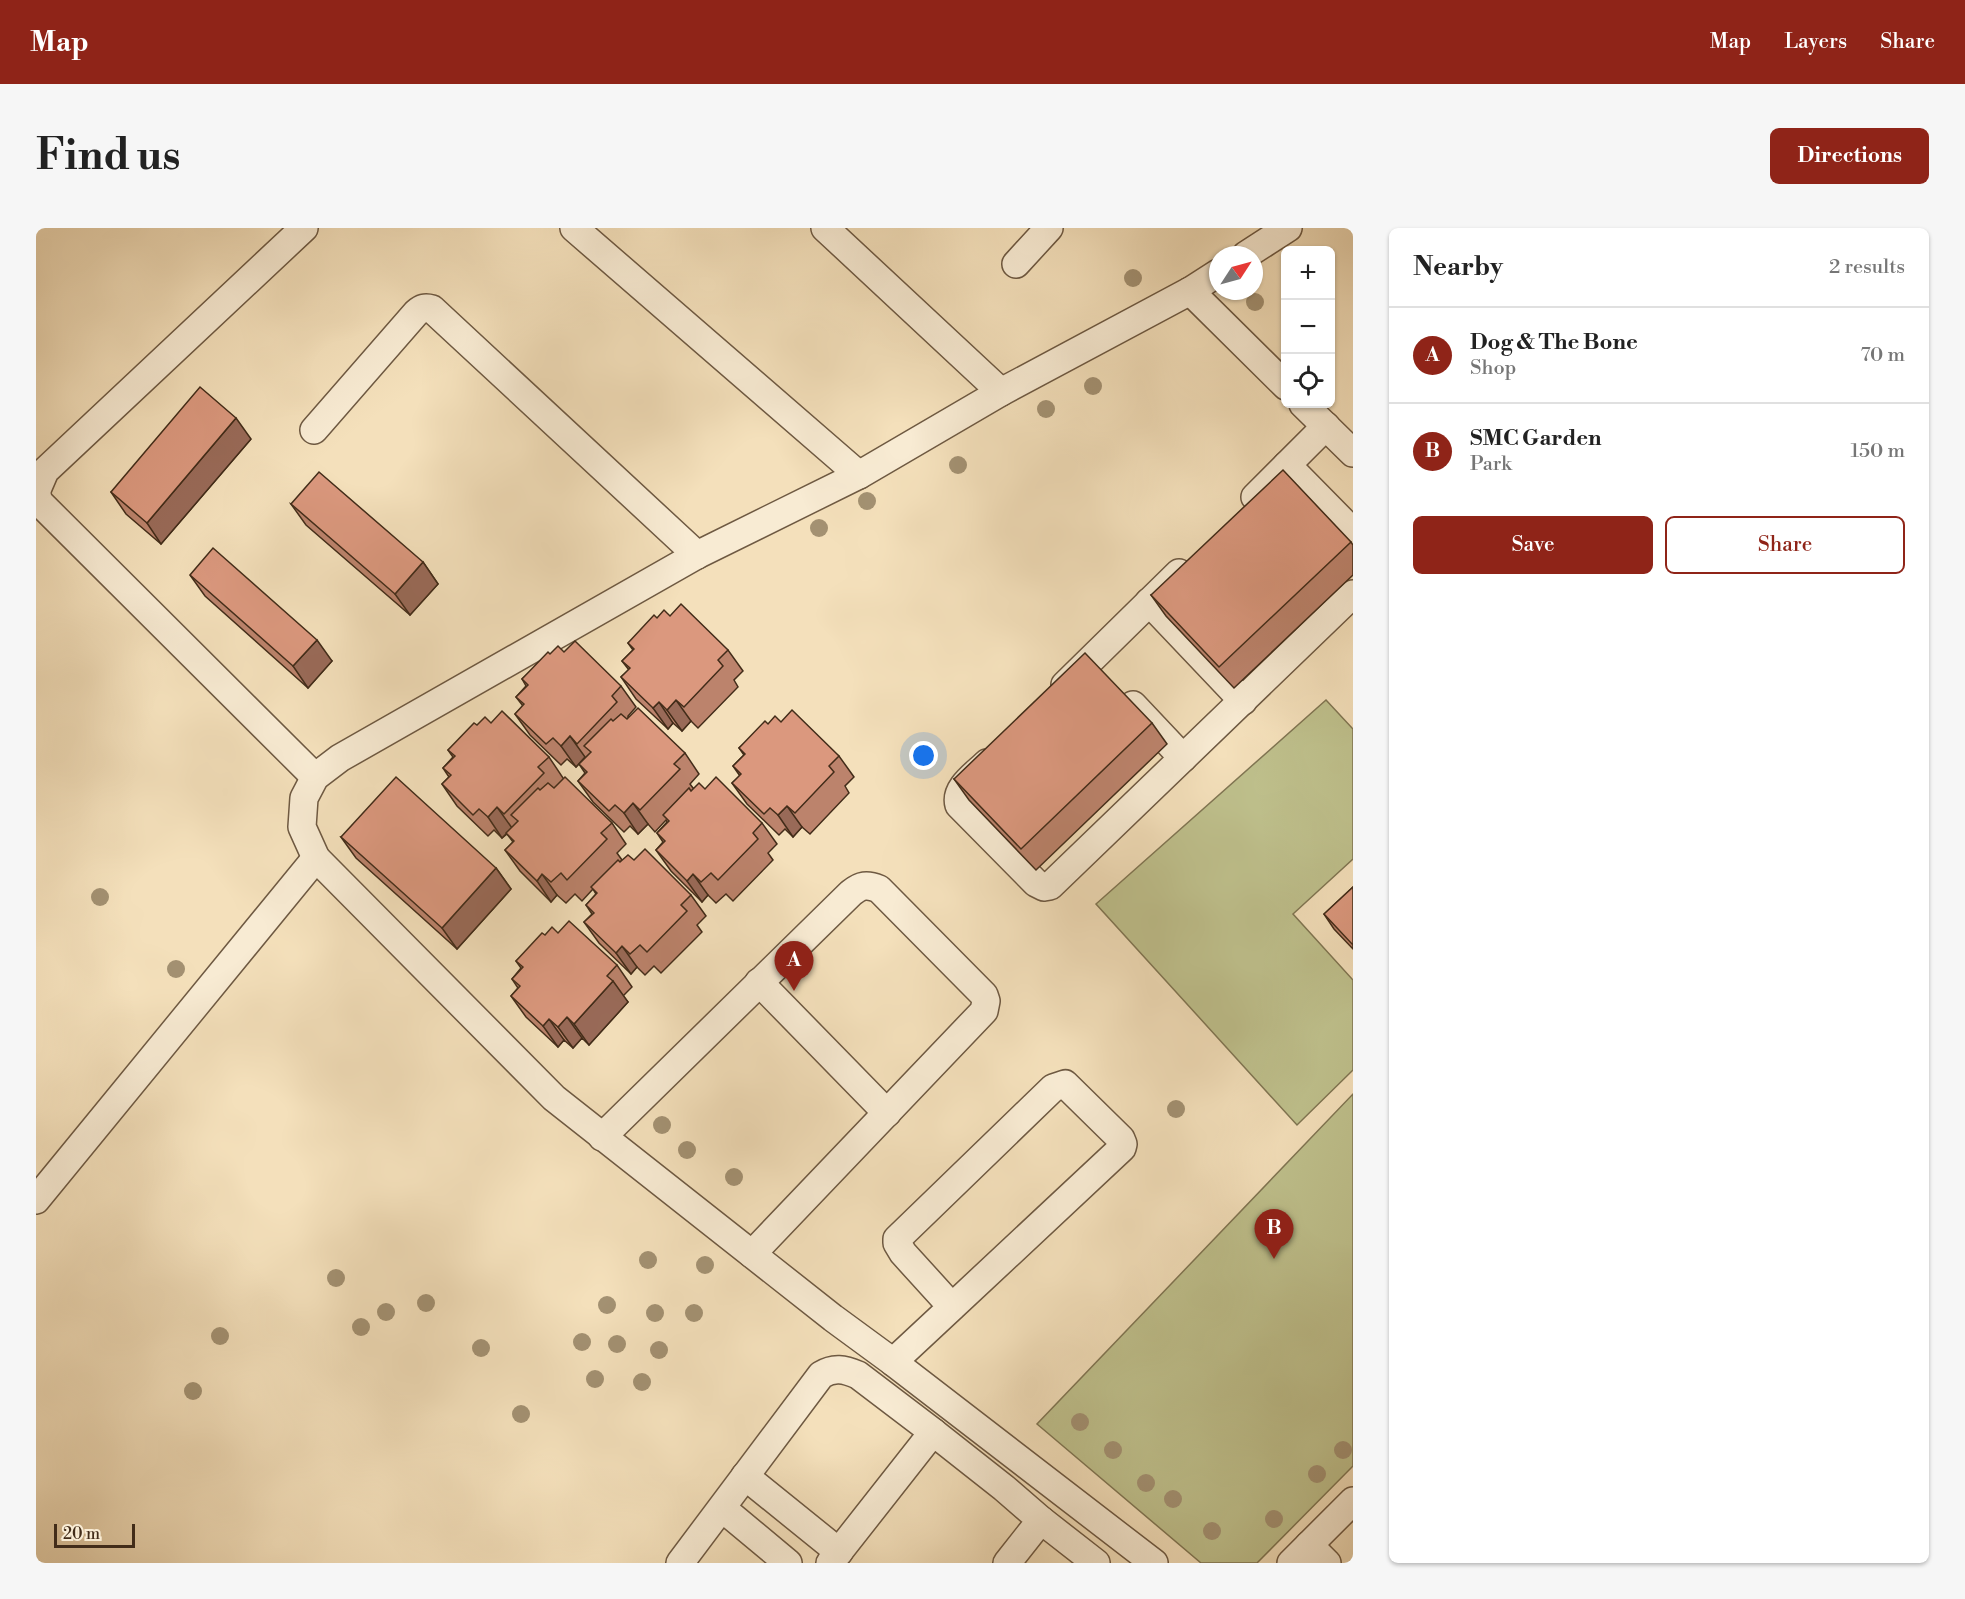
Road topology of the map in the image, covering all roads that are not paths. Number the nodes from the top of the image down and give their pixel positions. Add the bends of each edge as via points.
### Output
1 (304, 228) edge
2 (574, 228) edge
3 (825, 228) edge
4 (1049, 228) edge
5 (1287, 228) edge
6 (1260, 246) edge
7 (1016, 264) dead end
8 (1209, 279) edge
9 (1190, 291) junction
10 (1281, 381) edge
11 (1001, 392) junction
12 (1307, 408) edge
13 (1326, 426) junction
14 (314, 430) dead end
15 (1353, 453) edge
16 (1287, 465) junction
17 (859, 475) junction
18 (36, 492) edge
19 (1239, 513) edge
20 (1353, 532) edge
21 (1198, 554) edge
22 (697, 555) junction
23 (1353, 594) edge
24 (1149, 602) junction
25 (1103, 674) junction
26 (1050, 700) edge
27 (1243, 701) junction
28 (1002, 748) edge
29 (1184, 758) junction
30 (315, 777) junction
31 (316, 858) junction
32 (759, 982) junction
33 (886, 1113) junction
34 (602, 1137) junction
35 (36, 1200) edge
36 (752, 1254) junction
37 (951, 1307) junction
38 (893, 1362) junction
39 (933, 1432) junction
40 (1023, 1464) junction
41 (745, 1476) junction
42 (1004, 1488) junction
43 (1353, 1501) edge
44 (722, 1508) junction
45 (1041, 1520) junction
46 (835, 1557) edge
47 (1309, 1557) edge
48 (680, 1563) edge
49 (788, 1563) edge
50 (1007, 1563) edge
51 (1096, 1563) edge
52 (1154, 1563) edge

1 - 18 street via 45,471
2 - 17 street
3 - 11 street
4 - 7 street
5 - 6 street
8 - 9 street
9 - 10 street
9 - 11 street
11 - 17 street
12 - 13 street
13 - 15 street
13 - 16 street
14 - 22 street via 416,313 428,308
16 - 19 street
16 - 20 street
17 - 22 street
18 - 30 street via 39,502
21 - 24 street
22 - 30 street via 340,758
23 - 27 street
24 - 25 street
24 - 27 street
25 - 26 street
25 - 29 street
27 - 29 street
28 - 29 street via 961,789 957,796 959,805 1044,887 1056,882
30 - 31 street via 304,798 302,827
31 - 34 street via 554,1098
31 - 35 street
32 - 33 street
32 - 33 street via 851,893 869,885 879,889 984,995 984,1011
32 - 34 street
33 - 36 street
34 - 36 street
36 - 38 street
37 - 37 street via 903,1253 897,1239 1053,1088 1065,1084 1121,1139 1122,1149
37 - 38 street
38 - 40 street
39 - 41 street via 858,1375 832,1368 821,1375
39 - 42 street
39 - 46 street
40 - 42 street
40 - 52 street
41 - 44 street
41 - 46 street
42 - 45 street
43 - 47 street
44 - 48 street
44 - 49 street
45 - 50 street
45 - 51 street

